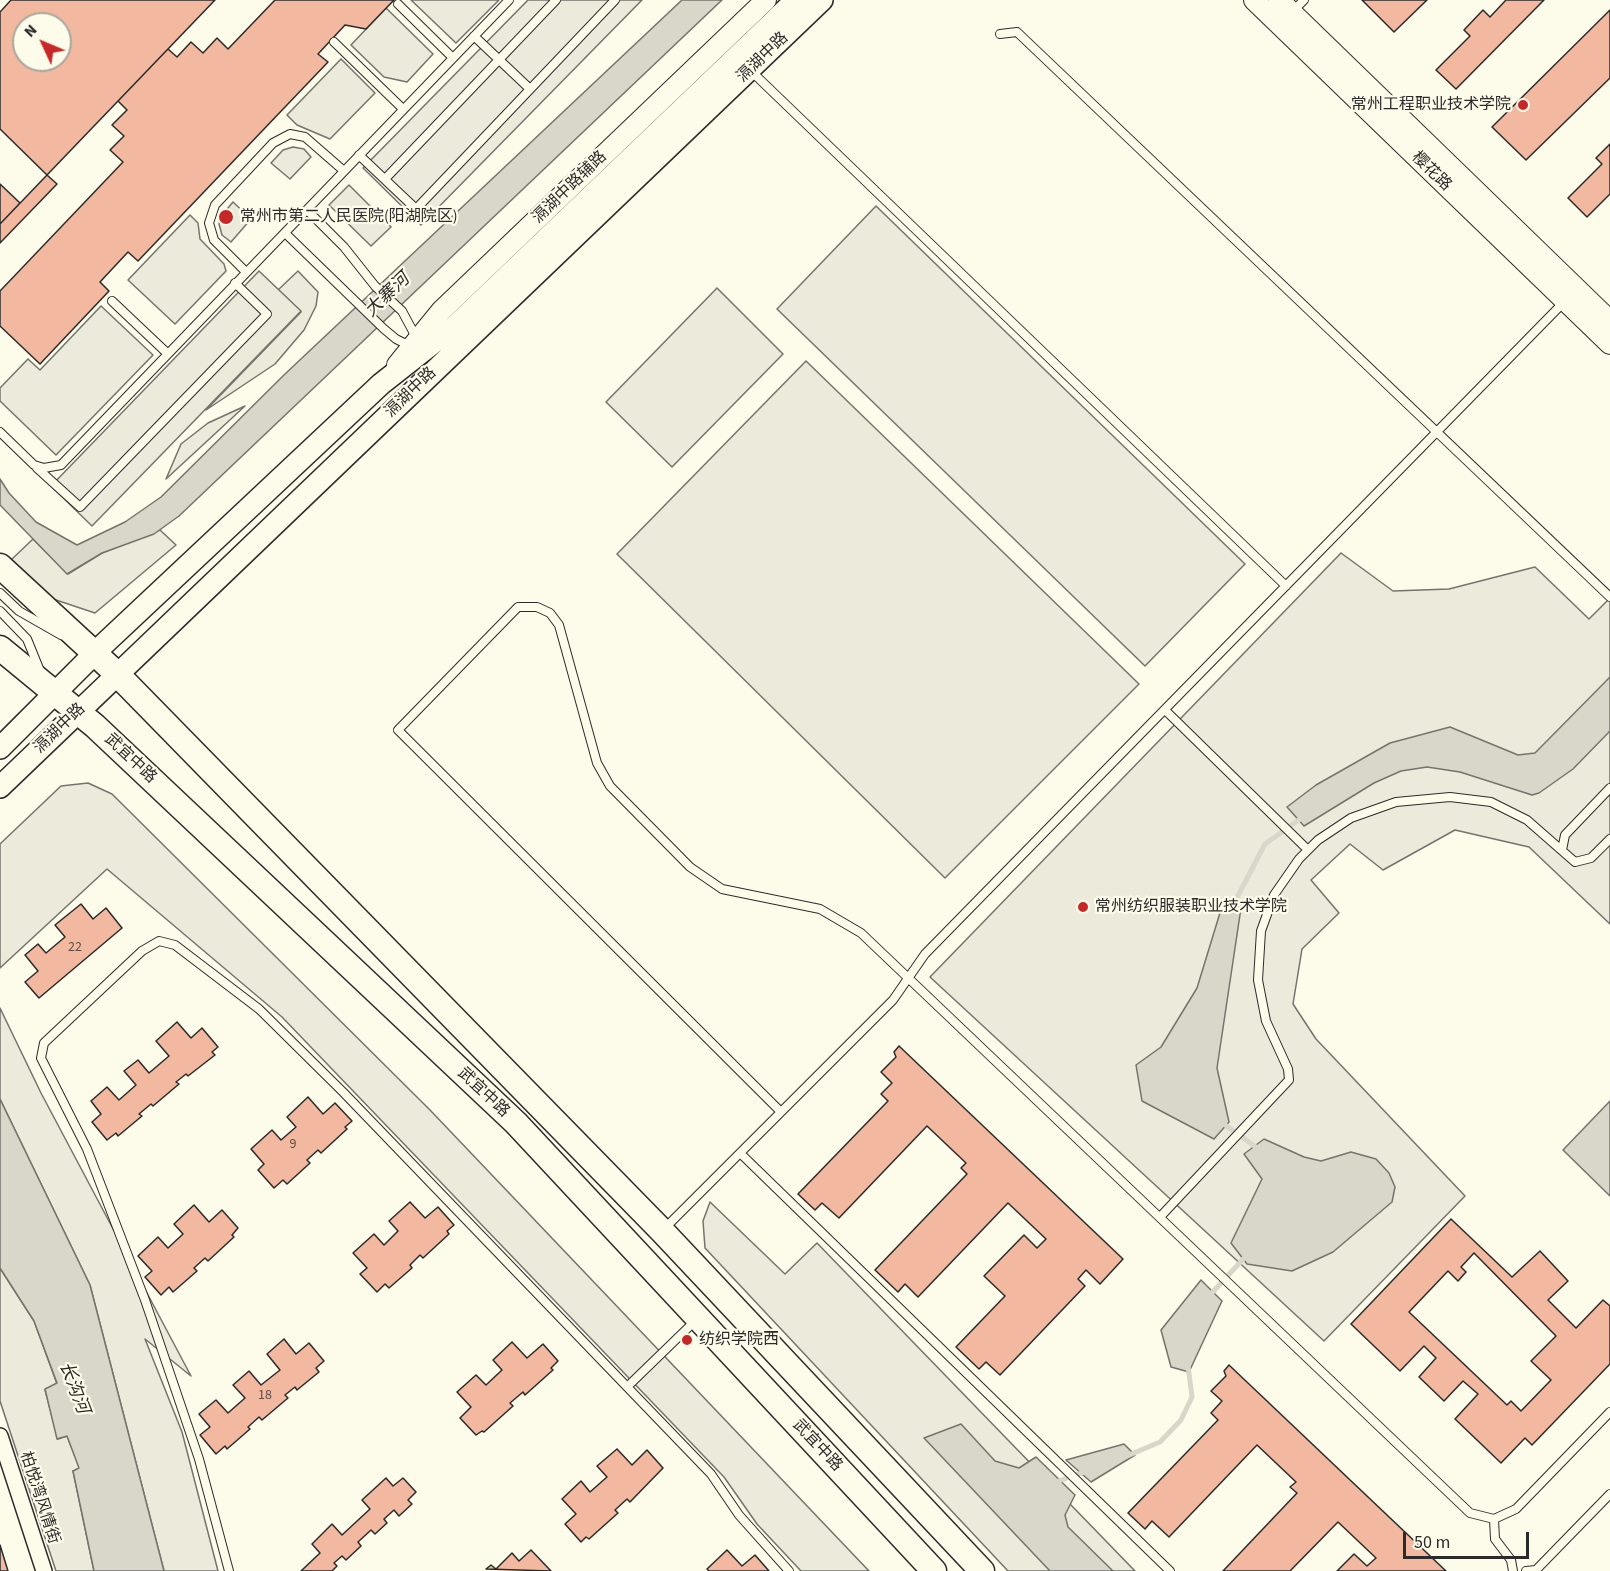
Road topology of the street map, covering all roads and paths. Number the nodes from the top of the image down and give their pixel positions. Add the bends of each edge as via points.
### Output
1 (508, 0) edge
2 (556, 0) edge
3 (615, 0) edge
4 (766, 0) edge
5 (796, 0) edge
6 (822, 0) edge
7 (1254, 0) edge
8 (398, 4) dead end
9 (1292, 4) edge
10 (1000, 34) dead end
11 (474, 36) junction
12 (334, 42) dead end
13 (453, 58) junction
14 (498, 60) junction
15 (743, 64) junction
16 (530, 89) junction
17 (403, 109) junction
18 (359, 155) junction
19 (344, 171) junction
20 (385, 179) junction
21 (307, 210) junction
22 (285, 233) junction
23 (246, 272) junction
24 (235, 283) junction
25 (1571, 295) junction
26 (112, 301) dead end
27 (1610, 321) edge
28 (1610, 344) edge
29 (417, 346) junction
30 (168, 354) junction
31 (0, 432) edge
32 (1437, 432) junction
33 (34, 465) junction
34 (0, 566) edge
35 (1286, 586) junction
36 (0, 592) edge
37 (1610, 597) edge
38 (0, 611) edge
39 (0, 648) edge
40 (93, 654) junction
41 (117, 674) junction
42 (55, 693) junction
43 (1165, 710) junction
44 (79, 712) junction
45 (0, 748) edge
46 (0, 787) edge
47 (1610, 788) edge
48 (1610, 839) edge
49 (1308, 850) junction
50 (1562, 850) junction
51 (909, 976) junction
52 (781, 1112) junction
53 (740, 1153) junction
54 (1160, 1217) junction
55 (662, 1231) junction
56 (698, 1318) junction
57 (627, 1387) junction
58 (1610, 1412) edge
59 (0, 1436) edge
60 (1610, 1494) edge
61 (1494, 1519) junction
62 (44, 1571) edge
63 (229, 1571) edge
64 (789, 1571) edge
65 (934, 1571) edge
66 (982, 1571) edge
67 (1170, 1571) edge
68 (1513, 1571) edge
69 (1526, 1571) edge

1 - 11 lane
2 - 14 lane
3 - 16 lane
4 - 29 street, 滆湖中路辅路 via 441,312
5 - 15 main road, 滆湖中路
6 - 15 main road, 滆湖中路
7 - 25 street, 樱花路
8 - 13 lane
9 - 25 street, 樱花路
10 - 32 lane via 1017,32
11 - 13 lane
11 - 14 lane
12 - 17 lane
13 - 17 lane
14 - 16 lane
14 - 20 lane
15 - 29 main road, 滆湖中路 via 456,325
15 - 35 lane
15 - 41 main road, 滆湖中路
16 - 20 lane via 416,209
17 - 18 lane
18 - 19 lane
18 - 20 lane
19 - 21 lane
19 - 23 lane via 305,137 290,134 273,143 215,205 209,223 214,240
21 - 22 lane
21 - 29 lane via 402,311
22 - 23 lane
22 - 29 lane via 384,329 396,339
23 - 24 lane
24 - 30 lane
24 - 33 lane via 267,314 80,507
25 - 27 street, 樱花路
25 - 28 street, 樱花路
25 - 32 lane
26 - 30 lane
29 - 40 main road, 滆湖中路
30 - 33 lane via 61,465
31 - 33 lane
32 - 35 lane
32 - 37 lane
34 - 40 main road
35 - 43 lane
36 - 40 lane via 19,611
38 - 42 lane via 27,639
39 - 42 main road, 武宜中路
40 - 41 main road, 武宜中路
40 - 42 main road, 滆湖中路
41 - 44 main road, 滆湖中路
41 - 55 main road, 武宜中路
42 - 44 main road, 武宜中路
42 - 45 main road, 滆湖中路
43 - 49 lane
43 - 51 lane via 925,954
44 - 46 main road, 滆湖中路
44 - 56 main road, 武宜中路 via 516,1123
47 - 50 lane via 1565,835
48 - 50 lane via 1591,858 1575,862
49 - 50 lane via 1351,818 1396,802 1450,797 1491,802 1527,819
49 - 54 lane via 1274,895 1261,931 1258,980 1266,1021 1288,1069 1289,1080
51 - 52 lane via 892,1000
51 - 52 lane via 861,933 820,909 722,889 690,867 610,786 597,763 559,625 550,613 537,606 518,607 399,730
51 - 54 lane
52 - 53 lane
53 - 55 lane
53 - 67 lane
54 - 61 lane via 1450,1495 1470,1513
55 - 66 main road, 武宜中路
56 - 57 lane
56 - 65 main road, 武宜中路
57 - 63 lane via 464,1215 259,1009 175,945 159,941 142,951 44,1043 41,1058 87,1149 145,1300 199,1459
57 - 64 lane via 711,1474 739,1515
58 - 61 lane via 1516,1509
59 - 62 street, 柏悦湾风情街
60 - 69 lane via 1536,1570
61 - 68 lane via 1495,1539 1511,1560

